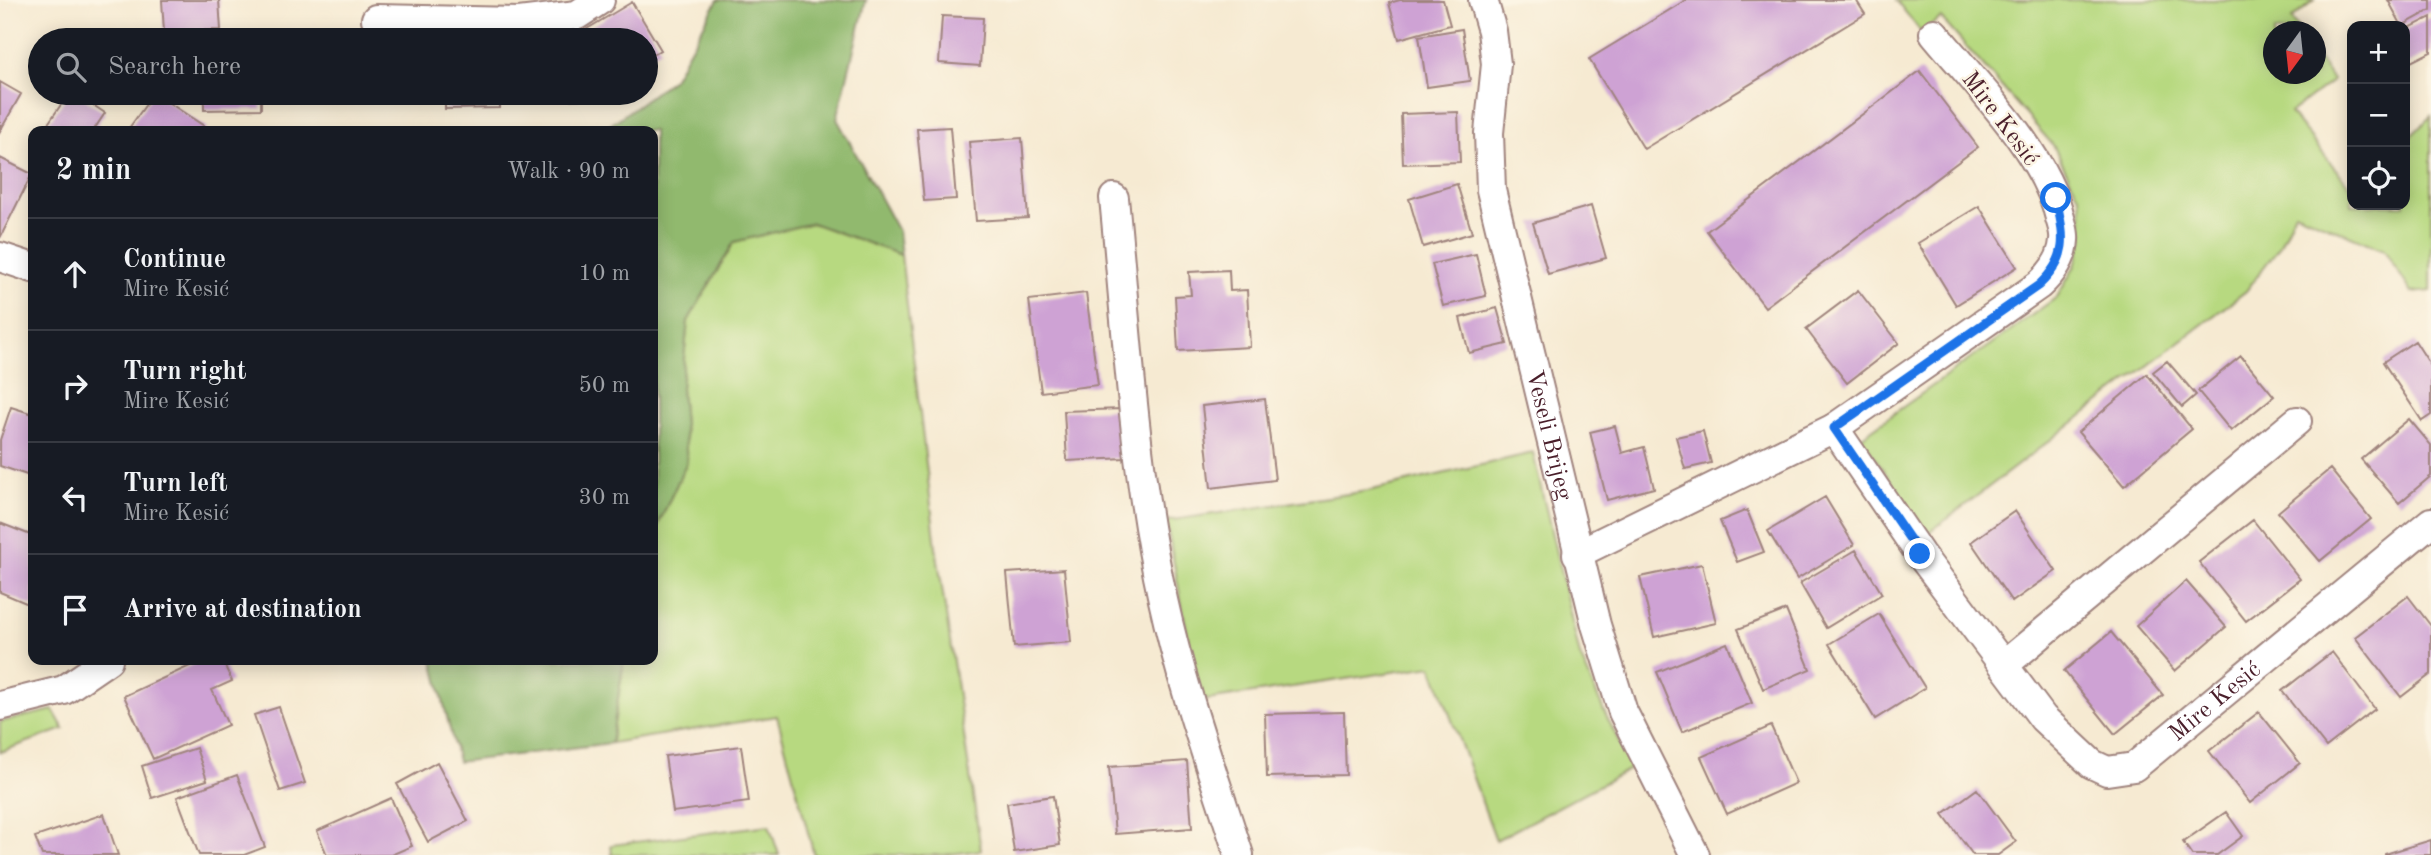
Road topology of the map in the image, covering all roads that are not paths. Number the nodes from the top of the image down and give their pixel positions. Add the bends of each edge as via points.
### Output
1 (600, 0) edge
2 (1483, 0) edge
3 (376, 19) dead end
4 (1934, 33) dead end
5 (1114, 198) dead end
6 (0, 257) edge
7 (28, 266) edge
8 (2297, 421) dead end
9 (1834, 428) junction
10 (2431, 522) edge
11 (1577, 554) junction
12 (101, 665) edge
13 (2004, 665) junction
14 (0, 706) edge
15 (1239, 855) edge
16 (1695, 855) edge

1 - 3 street via 577,15 519,22
2 - 11 street, Veseli Brijeg via 1496,64 1489,133 1491,190
4 - 9 street, Mire Kesić via 2017,134 2047,179 2064,238 2060,259 2039,285
5 - 15 street via 1143,482 1162,597 1181,676
6 - 7 street
8 - 13 street
9 - 11 street, Mire Kesić
9 - 13 street, Mire Kesić via 1920,554
10 - 13 street, Mire Kesić via 2134,767 2107,771 2080,756 2043,718
11 - 16 street, Veseli Brijeg via 1623,712
12 - 14 street via 64,690

